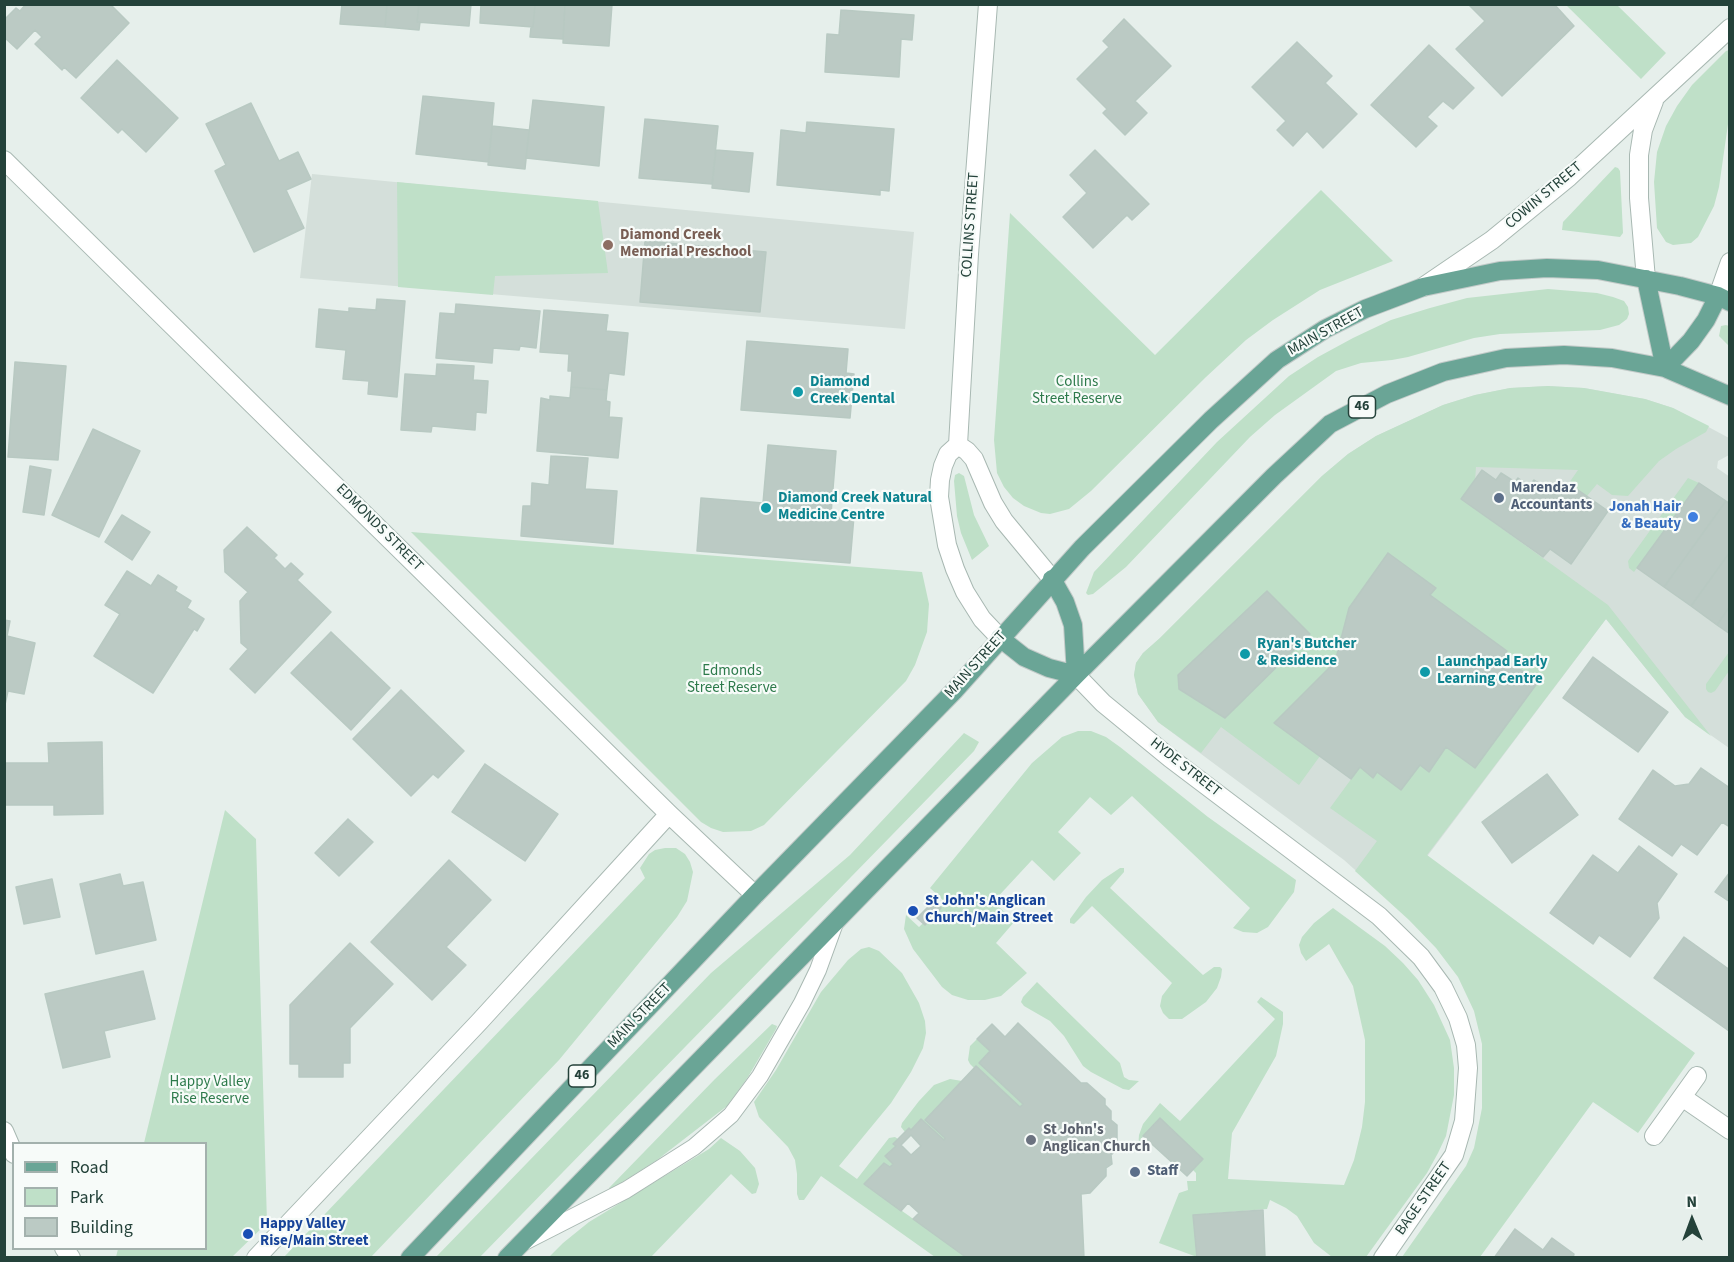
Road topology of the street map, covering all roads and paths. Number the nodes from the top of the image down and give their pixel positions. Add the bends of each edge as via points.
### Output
1 (988, 4) edge
2 (1730, 28) edge
3 (1657, 95) junction
4 (4, 160) edge
5 (1730, 262) edge
6 (1646, 279) junction
7 (1423, 287) junction
8 (1724, 299) edge
9 (1665, 368) junction
10 (1730, 396) edge
11 (958, 445) junction
12 (1052, 579) junction
13 (1000, 638) junction
14 (1076, 675) junction
15 (669, 814) junction
16 (755, 895) junction
17 (1379, 916) joint
18 (835, 923) junction
19 (1697, 1076) dead end
20 (1682, 1097) junction
21 (1730, 1130) edge
22 (4, 1131) edge
23 (1654, 1136) dead end
24 (12, 1149) edge
25 (521, 1243) junction
26 (256, 1257) edge
27 (410, 1257) edge
28 (507, 1257) edge
29 (1383, 1257) edge

1 - 11 street, COLLINS STREET
2 - 3 street, COWIN STREET
3 - 6 street, COWIN STREET via 1643,130 1639,155
3 - 7 street, COWIN STREET via 1535,205
4 - 15 street, EDMONDS STREET
5 - 8 street
6 - 7 main road, MAIN STREET / 46 via 1598,270 1547,268 1500,271
6 - 8 main road, 46
6 - 9 main road
7 - 12 main road, MAIN STREET / 46 via 1325,329 1277,360 1211,420
8 - 9 main road
9 - 10 main road, 46
9 - 14 main road, 46 via 1612,358 1506,358 1443,372 1387,394 1330,424
11 - 12 street via 974,459 1004,521
11 - 13 street, COLLINS STREET via 948,454 940,480 947,545 965,592
12 - 13 main road, MAIN STREET / 46
12 - 14 main road via 1073,625
13 - 14 main road, COLLINS STREET via 1024,657
13 - 16 main road, MAIN STREET / 46 via 954,691
14 - 17 street, HYDE STREET via 1103,703 1170,758
14 - 18 main road, 46
15 - 16 street, EDMONDS STREET
15 - 26 street
16 - 27 main road, MAIN STREET / 46
17 - 29 street, BAGE STREET via 1421,957 1443,987 1458,1018 1468,1068 1464,1121 1454,1155
18 - 25 main road, 46
18 - 25 lane via 802,1003 760,1076 731,1115 694,1147 626,1190
19 - 20 street
20 - 21 street
20 - 23 street
22 - 24 street
25 - 28 main road, 46

